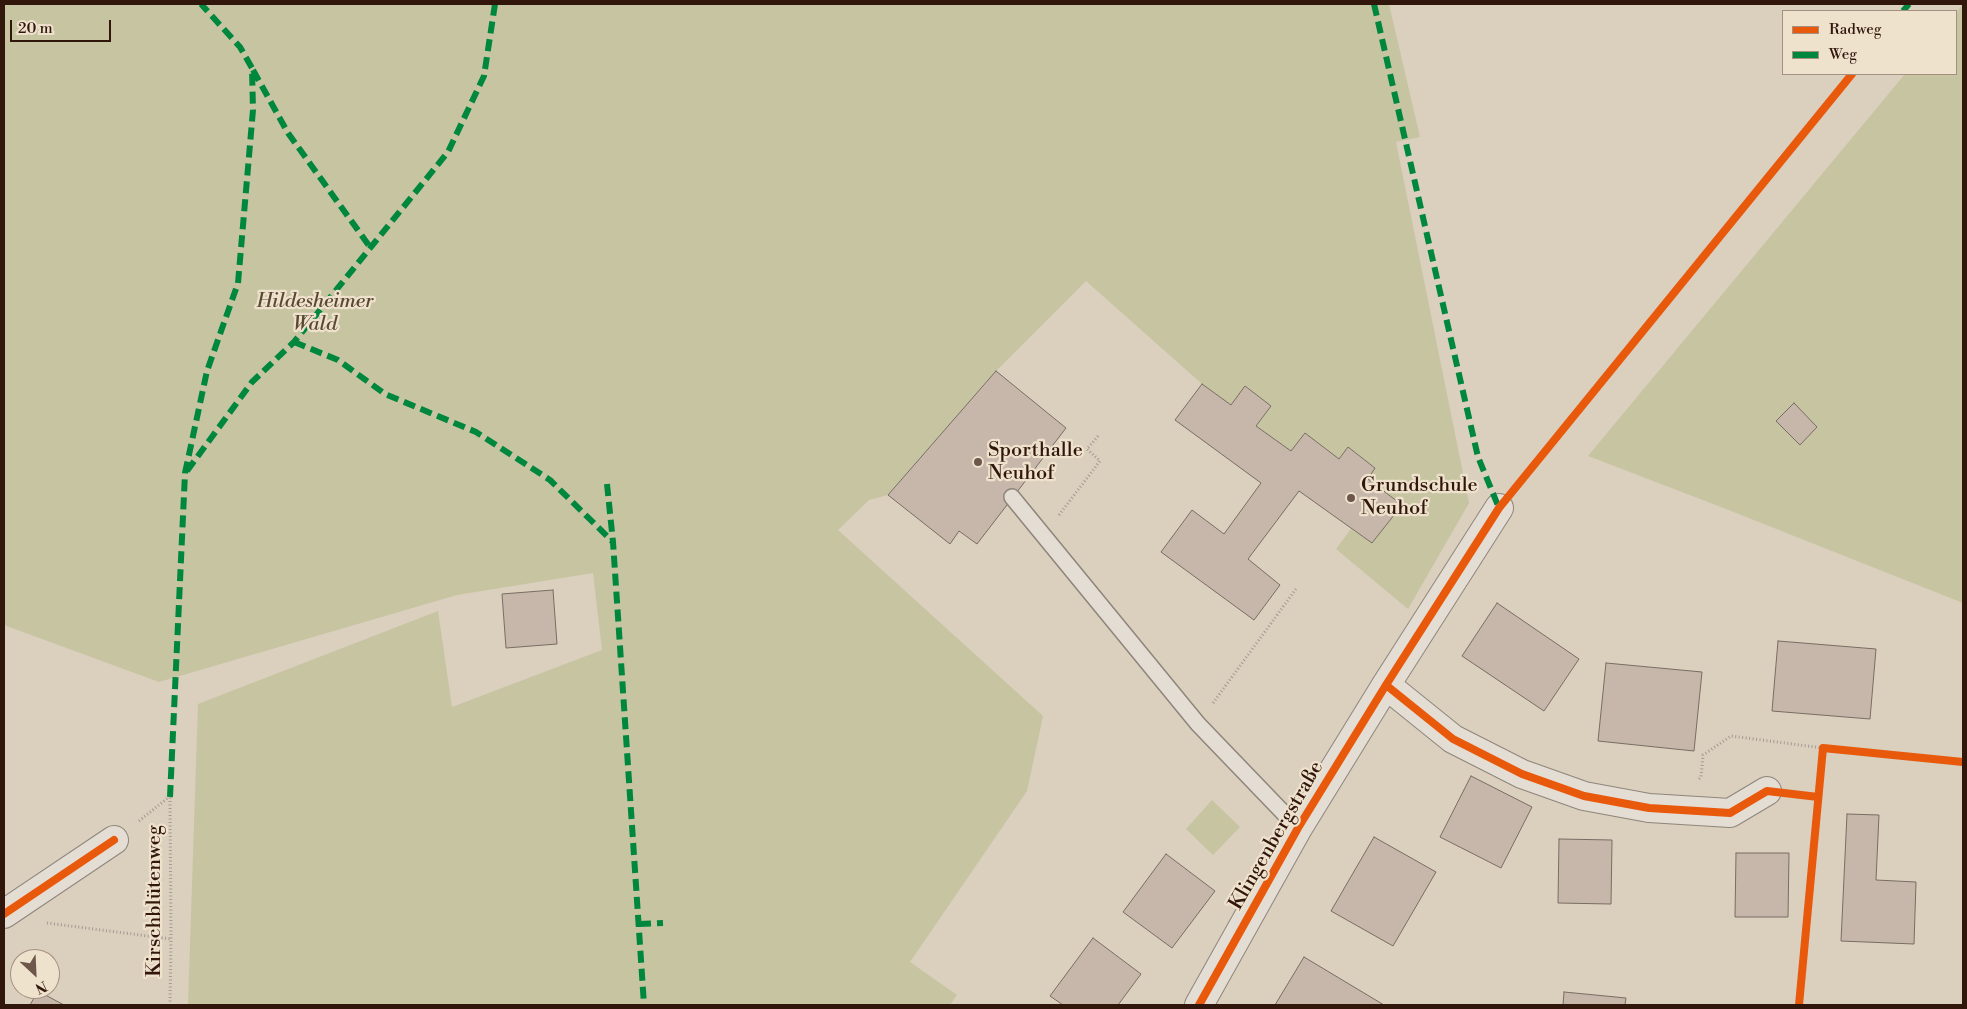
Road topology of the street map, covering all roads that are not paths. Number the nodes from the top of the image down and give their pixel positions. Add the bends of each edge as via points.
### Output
1 (1012, 497) dead end
2 (1500, 508) dead end
3 (1386, 685) junction
4 (1767, 791) dead end
5 (1298, 828) junction
6 (114, 840) road end
7 (4, 914) edge
8 (1199, 1005) edge

1 - 5 lane via 1198,724
2 - 3 street, Klingenbergstraße
3 - 4 street via 1453,739 1522,774 1584,796 1649,808 1730,813
3 - 5 street, Klingenbergstraße
5 - 8 street, Klingenbergstraße
6 - 7 street

